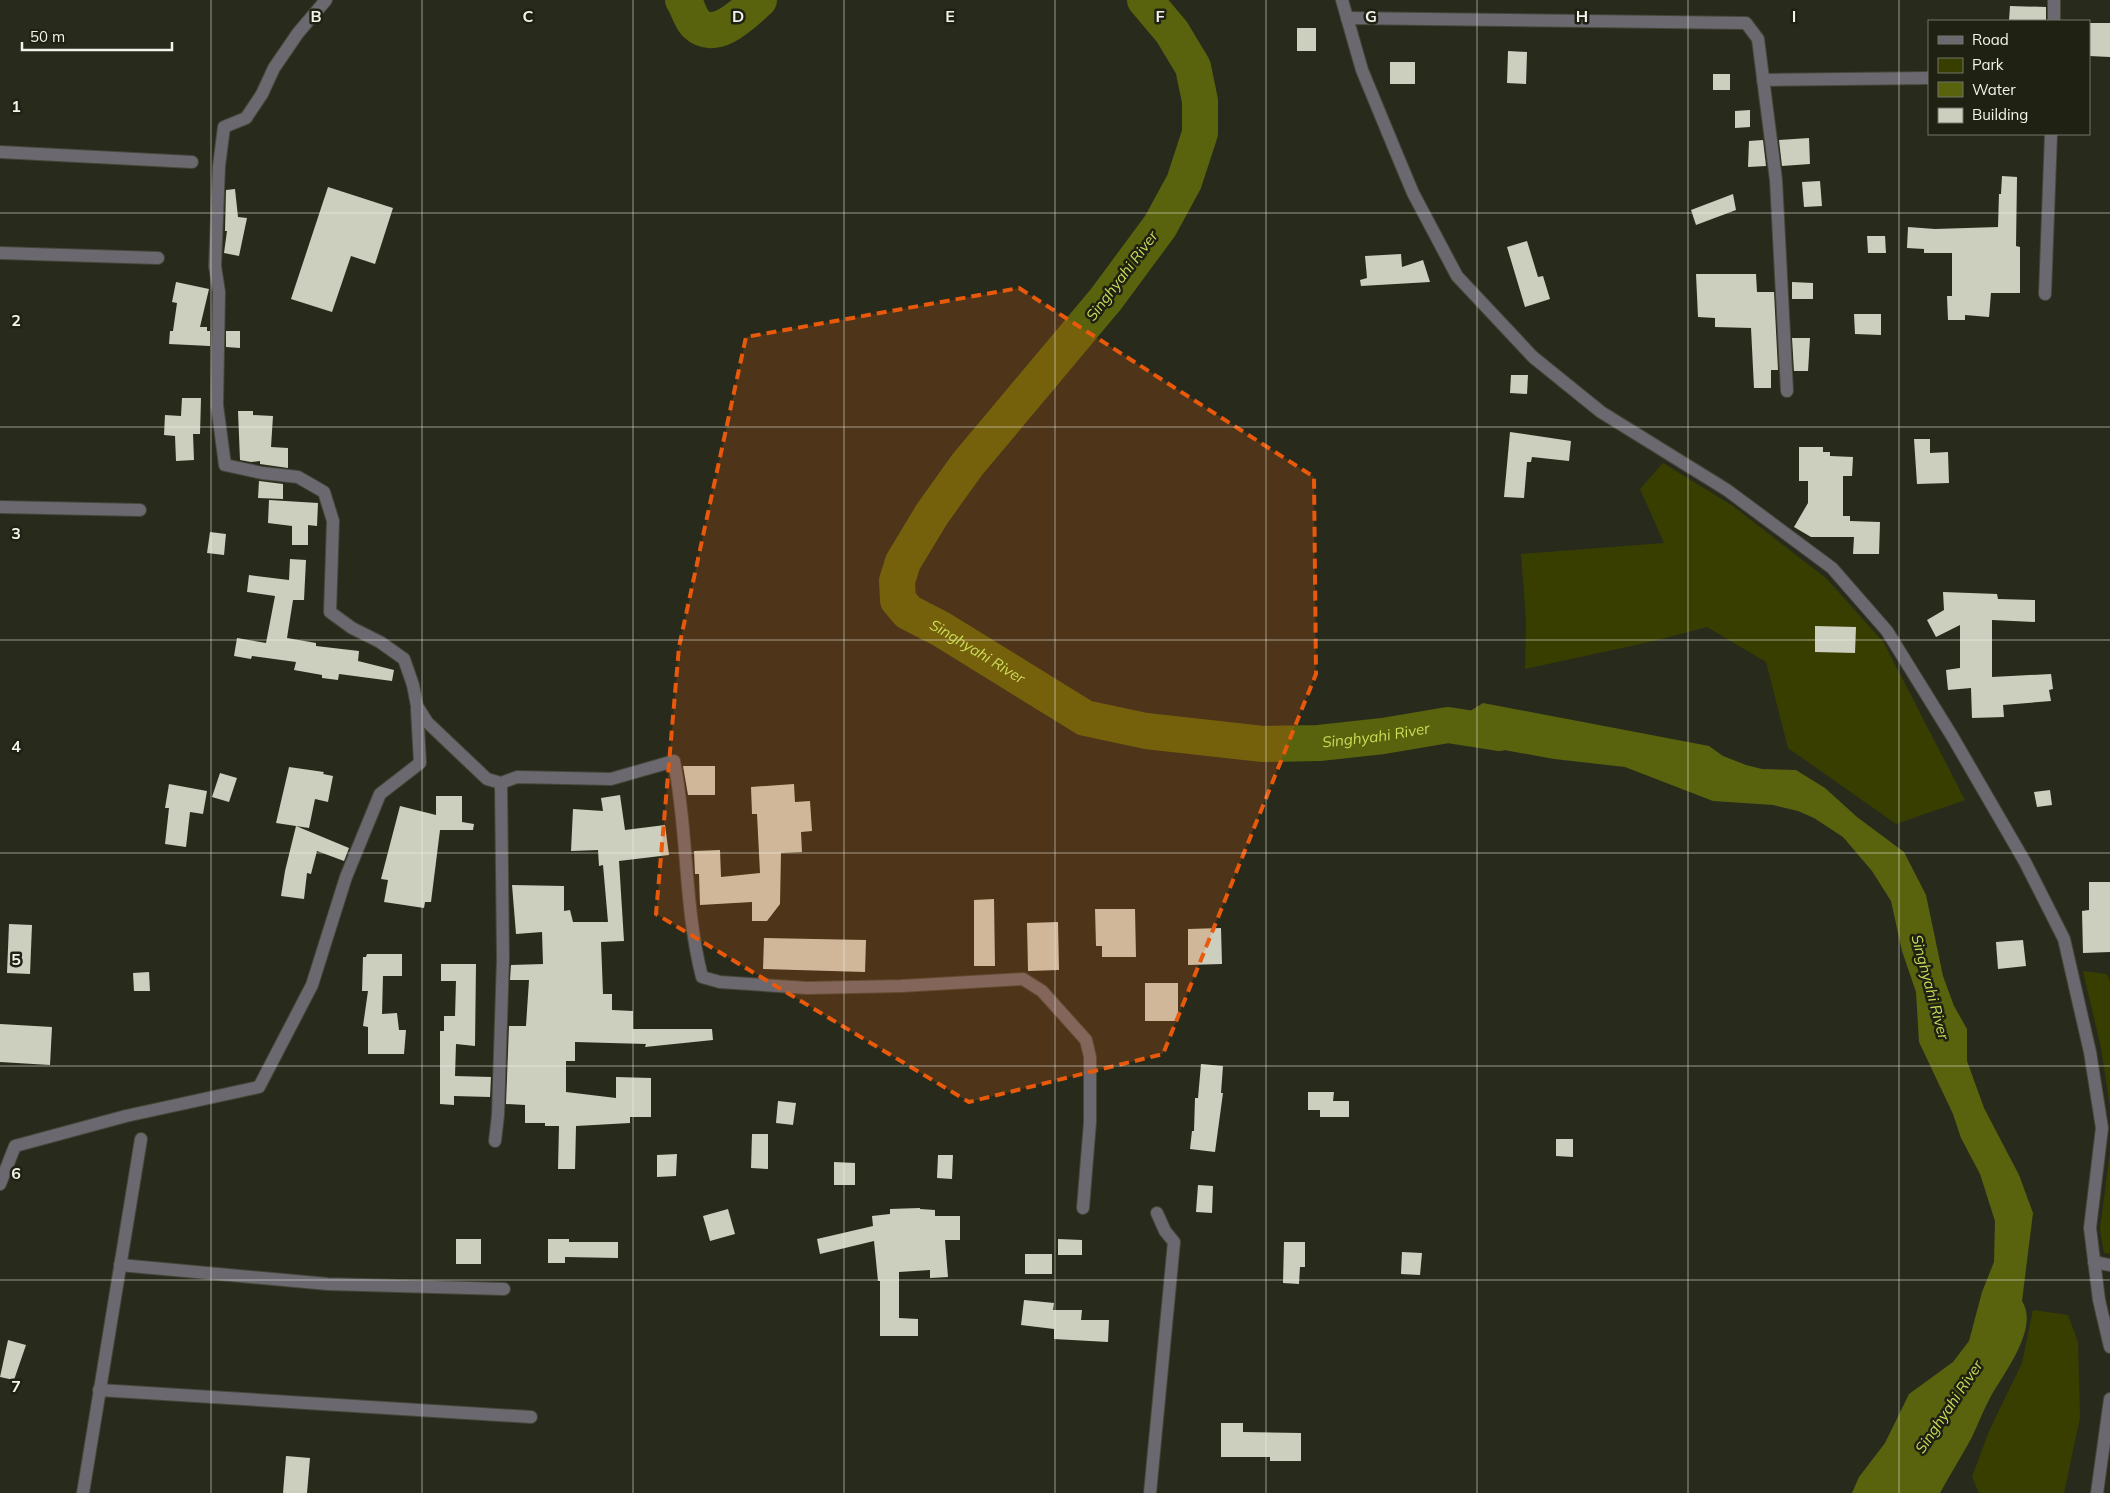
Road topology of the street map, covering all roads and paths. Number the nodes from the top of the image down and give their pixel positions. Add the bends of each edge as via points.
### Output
1 (326, 0) edge
2 (1342, 0) edge
3 (2054, 0) edge
4 (1347, 18) junction
5 (2054, 20) edge
6 (1928, 78) edge
7 (1763, 80) junction
8 (2051, 135) edge
9 (0, 152) edge
10 (192, 162) dead end
11 (0, 253) edge
12 (158, 258) dead end
13 (2045, 294) dead end
14 (1787, 391) dead end
15 (0, 506) edge
16 (140, 510) dead end
17 (417, 706) junction
18 (501, 782) junction
19 (142, 1139) dead end
20 (495, 1141) dead end
21 (0, 1184) edge
22 (1083, 1208) dead end
23 (1158, 1213) dead end
24 (2094, 1262) junction
25 (2110, 1264) edge
26 (120, 1265) junction
27 (504, 1289) dead end
28 (2110, 1347) edge
29 (99, 1390) junction
30 (2110, 1399) edge
31 (531, 1417) dead end
32 (83, 1493) edge
33 (1150, 1493) edge
34 (2097, 1493) edge

1 - 17 street via 279,61 246,118 224,127 215,232 219,292 217,405 226,465 298,477 324,492 333,521 330,612 404,660
2 - 4 street
3 - 5 street
4 - 7 street via 1746,23 1758,39
4 - 24 street via 1362,70 1413,193 1457,276 1533,357 1600,412 1727,490 1832,568 1887,632 1952,736 2025,862 2064,939 2090,1052 2102,1128 2090,1228
6 - 7 street
7 - 14 street via 1776,180
8 - 13 street
9 - 10 street
11 - 12 street
15 - 16 street
17 - 18 street via 427,722 487,779
17 - 21 street via 420,763 380,794 346,877 312,985 258,1087 126,1116 15,1146
18 - 20 street via 503,958
18 - 22 street via 517,777 611,778 674,761 696,955 702,977 720,982 807,988 1023,979 1042,991 1086,1040 1090,1057 1090,1122
19 - 26 street
23 - 33 street via 1165,1231 1174,1242
24 - 25 street
24 - 28 street via 2098,1300
26 - 27 street via 328,1284
26 - 29 street
29 - 31 street
29 - 32 street
30 - 34 street

